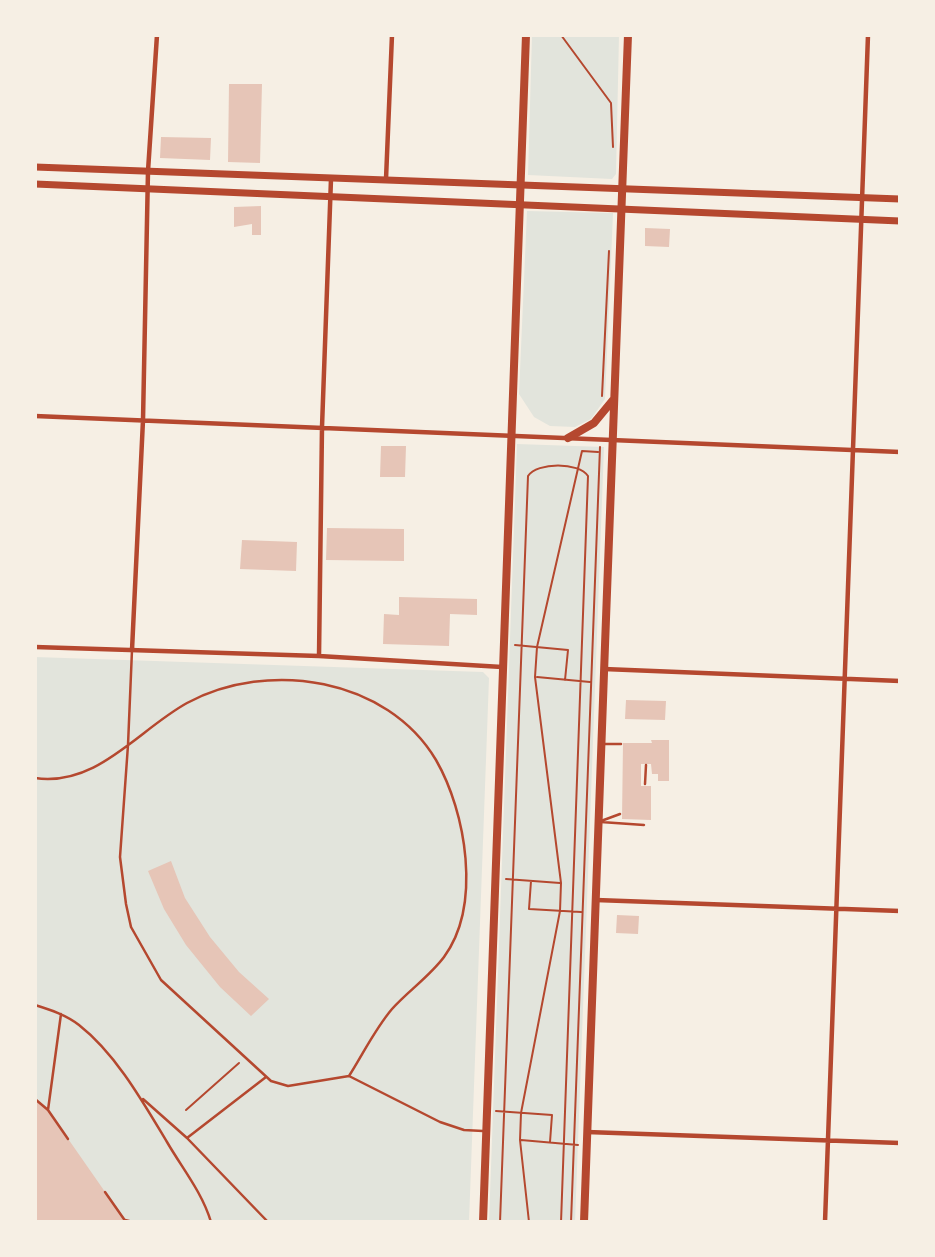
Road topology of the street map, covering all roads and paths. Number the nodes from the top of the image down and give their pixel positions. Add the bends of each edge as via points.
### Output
1 (157, 35) edge
2 (392, 35) edge
3 (526, 35) edge
4 (561, 35) edge
5 (628, 35) edge
6 (869, 35) edge
7 (613, 150) dead end
8 (35, 167) edge
9 (148, 171) junction
10 (331, 178) junction
11 (386, 179) junction
12 (35, 184) edge
13 (521, 186) junction
14 (148, 188) junction
15 (622, 190) junction
16 (329, 195) junction
17 (863, 198) junction
18 (900, 199) edge
19 (520, 205) junction
20 (622, 208) junction
21 (862, 220) junction
22 (900, 221) edge
23 (609, 249) dead end
24 (615, 397) junction
25 (35, 416) edge
26 (601, 416) junction
27 (144, 420) junction
28 (322, 427) junction
29 (510, 435) junction
30 (568, 438) junction
31 (600, 440) junction
32 (614, 440) junction
33 (854, 449) junction
34 (599, 452) junction
35 (900, 452) edge
36 (578, 467) junction
37 (503, 644) junction
38 (521, 646) junction
39 (35, 647) edge
40 (537, 647) junction
41 (132, 650) junction
42 (319, 656) junction
43 (502, 667) junction
44 (603, 669) junction
45 (536, 677) junction
46 (845, 678) junction
47 (565, 680) junction
48 (580, 681) junction
49 (900, 681) edge
50 (592, 682) junction
51 (600, 744) junction
52 (621, 744) dead end
53 (128, 745) junction
54 (646, 765) dead end
55 (35, 778) edge
56 (645, 784) dead end
57 (620, 814) dead end
58 (598, 822) junction
59 (643, 825) dead end
60 (496, 879) junction
61 (512, 880) junction
62 (531, 881) junction
63 (561, 883) junction
64 (595, 900) junction
65 (836, 909) junction
66 (560, 911) junction
67 (900, 911) edge
68 (572, 912) junction
69 (583, 913) junction
70 (35, 1005) edge
71 (61, 1014) junction
72 (246, 1058) junction
73 (349, 1076) junction
74 (266, 1077) junction
75 (141, 1097) junction
76 (35, 1098) edge
77 (48, 1110) junction
78 (186, 1110) dead end
79 (488, 1111) junction
80 (503, 1112) junction
81 (521, 1113) junction
82 (487, 1132) junction
83 (587, 1132) junction
84 (187, 1138) junction
85 (68, 1139) dead end
86 (520, 1140) junction
87 (828, 1141) junction
88 (550, 1142) junction
89 (562, 1143) junction
90 (900, 1143) edge
91 (574, 1144) junction
92 (587, 1145) junction
93 (105, 1192) dead end
94 (125, 1221) edge
95 (133, 1222) edge
96 (211, 1222) edge
97 (268, 1222) edge
98 (483, 1222) edge
99 (500, 1222) edge
100 (529, 1222) edge
101 (561, 1222) edge
102 (571, 1222) edge
103 (584, 1222) edge
104 (825, 1222) edge

1 - 9 street
2 - 11 street
3 - 13 highway
4 - 7 path via 611,103
5 - 15 highway
6 - 17 street
8 - 9 main road
9 - 10 main road
9 - 14 street
10 - 11 main road
10 - 16 street
11 - 13 main road
12 - 14 main road
13 - 15 main road
13 - 19 highway
14 - 16 main road
14 - 27 street
15 - 17 main road
15 - 20 highway
16 - 19 main road
16 - 28 street
17 - 18 main road
17 - 21 street
19 - 20 main road
19 - 29 highway
20 - 21 main road
20 - 24 highway
21 - 22 main road
21 - 33 street
23 - 26 path
24 - 26 highway
24 - 32 highway
25 - 27 street
26 - 30 highway
27 - 28 street
27 - 41 street
28 - 29 street
28 - 42 street
29 - 30 street
29 - 37 highway
30 - 31 street
31 - 32 street
31 - 34 path
32 - 33 street
32 - 44 highway
33 - 35 street
33 - 46 street
34 - 36 path via 582,451
34 - 50 path
36 - 38 path via 539,467 528,476
36 - 40 path
36 - 48 path via 588,476
37 - 38 path
37 - 43 highway
38 - 40 path
38 - 61 path
39 - 41 street
40 - 45 path
40 - 47 path via 568,650
41 - 42 street
41 - 53 lane
42 - 43 street
43 - 60 highway
44 - 46 street
44 - 51 highway
45 - 47 path
45 - 63 path
46 - 49 street
46 - 65 street
47 - 48 path
48 - 50 path
48 - 68 path
50 - 69 path
51 - 52 lane
51 - 58 highway
53 - 55 lane via 73,776
53 - 72 lane via 120,857 131,927 161,980
53 - 73 lane via 189,702 229,686 272,680 348,689 406,724 430,751 458,812 464,842 463,912 445,956 393,1009
54 - 56 lane
57 - 58 lane
58 - 59 lane
58 - 64 highway
60 - 61 path
60 - 79 highway
61 - 62 path
61 - 80 path
62 - 63 path
62 - 66 path via 529,909
63 - 66 path
64 - 65 street
64 - 83 highway
65 - 67 street
65 - 87 street
66 - 68 path
66 - 81 path
68 - 69 path
68 - 89 path
69 - 91 path
70 - 71 lane
71 - 75 lane via 80,1026 114,1061
71 - 77 lane
72 - 74 lane
72 - 78 path
73 - 74 lane via 288,1086
73 - 82 lane via 440,1122
74 - 84 lane
75 - 84 lane
75 - 96 lane via 201,1195
76 - 77 lane
77 - 85 lane
79 - 80 path
79 - 82 highway
80 - 81 path
80 - 99 path
81 - 86 path
81 - 88 path via 552,1115
82 - 98 highway
83 - 87 street
83 - 92 highway
84 - 97 lane
86 - 88 path
86 - 100 path
87 - 90 street
87 - 104 street
88 - 89 path
89 - 91 path
89 - 101 path
91 - 92 path
91 - 102 path
92 - 103 highway
93 - 94 lane
94 - 95 lane

